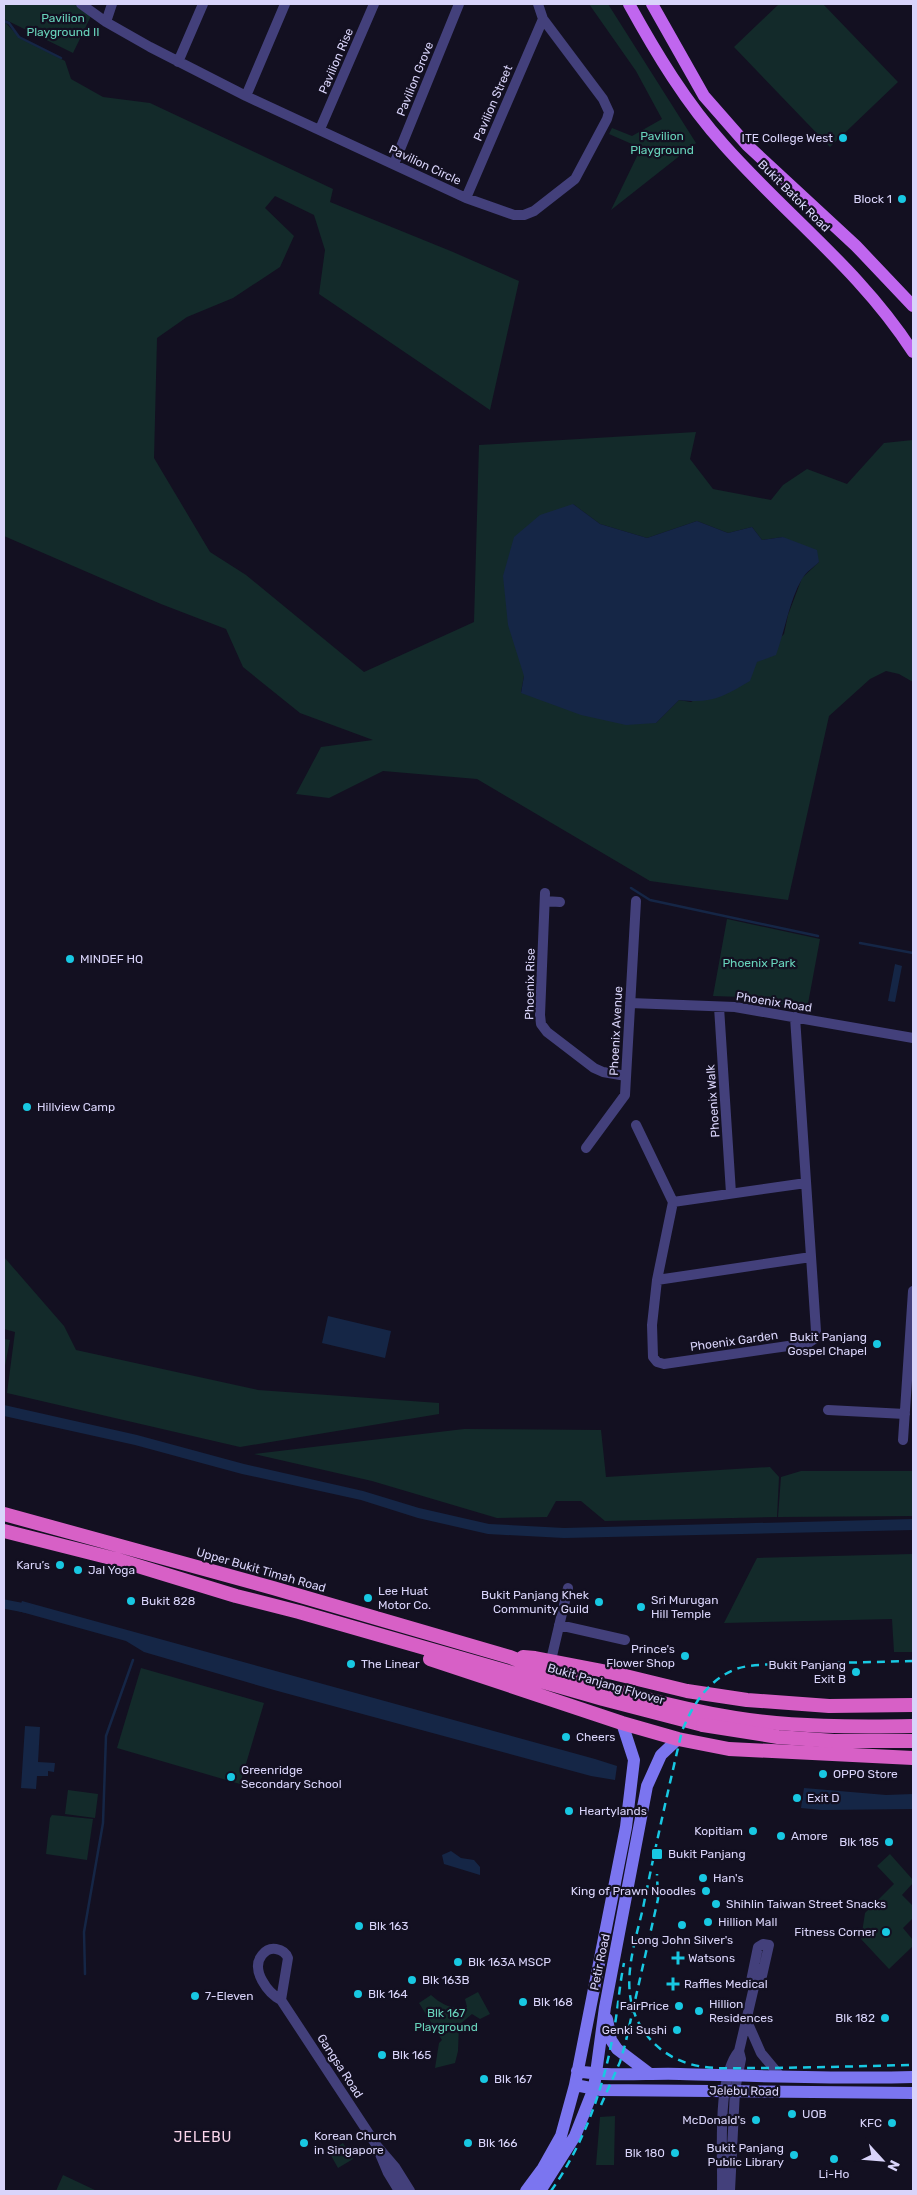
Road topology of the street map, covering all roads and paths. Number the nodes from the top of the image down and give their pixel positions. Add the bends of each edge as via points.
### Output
1 (81, 4) edge
2 (112, 4) edge
3 (203, 4) edge
4 (284, 4) edge
5 (374, 4) edge
6 (459, 4) edge
7 (538, 4) edge
8 (629, 4) edge
9 (652, 4) edge
10 (543, 19) junction
11 (106, 22) junction
12 (178, 62) junction
13 (246, 96) junction
14 (320, 129) junction
15 (394, 164) junction
16 (777, 172) junction
17 (466, 198) junction
18 (785, 207) junction
19 (913, 306) edge
20 (913, 352) edge
21 (636, 901) dead end
22 (560, 902) dead end
23 (630, 1003) junction
24 (719, 1006) junction
25 (795, 1017) junction
26 (913, 1038) edge
27 (626, 1076) junction
28 (636, 1126) dead end
29 (586, 1148) dead end
30 (806, 1183) junction
31 (731, 1193) junction
32 (673, 1202) junction
33 (812, 1257) junction
34 (657, 1280) junction
35 (913, 1291) edge
36 (912, 1336) edge
37 (828, 1410) dead end
38 (905, 1414) junction
39 (903, 1440) dead end
40 (4, 1514) edge
41 (4, 1531) edge
42 (568, 1588) dead end
43 (299, 1612) junction
44 (559, 1625) junction
45 (625, 1640) dead end
46 (510, 1657) junction
47 (551, 1660) junction
48 (605, 1694) junction
49 (911, 1706) edge
50 (622, 1723) junction
51 (913, 1726) edge
52 (678, 1739) junction
53 (913, 1741) edge
54 (913, 1758) edge
55 (640, 1820) junction
56 (626, 1827) junction
57 (754, 1986) dead end
58 (282, 2000) junction
59 (606, 2005) junction
60 (591, 2006) junction
61 (746, 2019) junction
62 (577, 2071) junction
63 (596, 2074) junction
64 (650, 2074) junction
65 (732, 2076) junction
66 (913, 2077) edge
67 (781, 2078) junction
68 (575, 2085) junction
69 (594, 2088) junction
70 (730, 2090) junction
71 (913, 2093) edge
72 (377, 2146) junction
73 (399, 2191) edge
74 (410, 2191) edge
75 (526, 2191) edge
76 (540, 2191) edge
77 (722, 2191) edge
78 (730, 2191) edge

1 - 11 street, Pavilion Circle
2 - 11 street
3 - 12 street
4 - 13 street
5 - 14 street, Pavilion Rise
6 - 15 street, Pavilion Grove
7 - 10 street, Pavilion Circle
8 - 18 main road, Bukit Batok Road via 692,107 724,146
9 - 16 main road, Bukit Batok Road via 704,96
10 - 17 street, Pavilion Street
10 - 17 street, Pavilion Circle via 604,99 609,112 607,119 575,179 534,211 514,214
11 - 12 street, Pavilion Circle
12 - 13 street, Pavilion Circle
13 - 14 street, Pavilion Circle
14 - 15 street, Pavilion Circle
15 - 17 street, Pavilion Circle
16 - 18 main road via 784,186
16 - 19 main road, Bukit Batok Road via 856,246
18 - 20 main road, Bukit Batok Road via 851,272 887,314
21 - 23 street, Phoenix Avenue
22 - 27 street, Phoenix Rise via 545,897 541,1024 594,1068
23 - 24 street, Phoenix Road
23 - 27 street, Phoenix Avenue
24 - 25 street, Phoenix Road
24 - 31 street, Phoenix Walk
25 - 26 street, Phoenix Road
25 - 30 street, Phoenix Garden
27 - 29 street, Phoenix Avenue via 625,1096
28 - 32 street
30 - 31 street
30 - 33 street, Phoenix Garden
31 - 32 street
32 - 34 street, Phoenix Garden
33 - 34 street
33 - 34 street, Phoenix Garden via 814,1339 788,1346 664,1364 657,1362 653,1357 652,1325
35 - 36 street
36 - 38 street
37 - 38 street
38 - 39 street
40 - 46 highway, Upper Bukit Timah Road
41 - 43 highway
42 - 44 street
43 - 48 highway, Bukit Panjang Flyover
43 - 50 highway via 315,1624 522,1688
44 - 45 street
44 - 47 street
46 - 47 highway
46 - 48 highway, Bukit Panjang Flyover
47 - 49 highway via 687,1691 747,1700 829,1706
48 - 51 highway, Bukit Panjang Flyover via 736,1718 835,1727
48 - 53 highway, Bukit Panjang Flyover, bridge via 676,1719 738,1732 834,1742
50 - 52 highway
50 - 56 main road, Petir Road via 634,1760
52 - 54 highway via 729,1749
52 - 55 main road, Petir Road via 662,1753 655,1766
55 - 56 main road via 632,1820
55 - 59 main road, Petir Road
56 - 60 main road, Petir Road
57 - 61 street
58 - 58 street, Gangsa Road via 272,1994 259,1971 259,1961 270,1949 279,1950 288,1958
58 - 72 street, Gangsa Road
59 - 60 main road
59 - 63 main road, Petir Road
59 - 64 main road via 611,2040 617,2049
60 - 62 main road, Petir Road
61 - 65 street via 738,2051 732,2059
61 - 67 street via 761,2053
62 - 63 main road, Jelebu Road
62 - 68 main road, Petir Road
63 - 64 main road, Jelebu Road
63 - 69 main road, Petir Road
64 - 65 main road, Jelebu Road
65 - 67 main road, Jelebu Road
65 - 70 street
66 - 67 main road, Jelebu Road
68 - 69 main road, Jelebu Road
68 - 75 main road, Petir Road via 561,2136
69 - 70 main road, Jelebu Road
69 - 76 main road, Petir Road via 576,2136
70 - 71 main road, Jelebu Road
70 - 77 street
70 - 78 street
72 - 73 street, Gangsa Road
72 - 74 street, Gangsa Road

